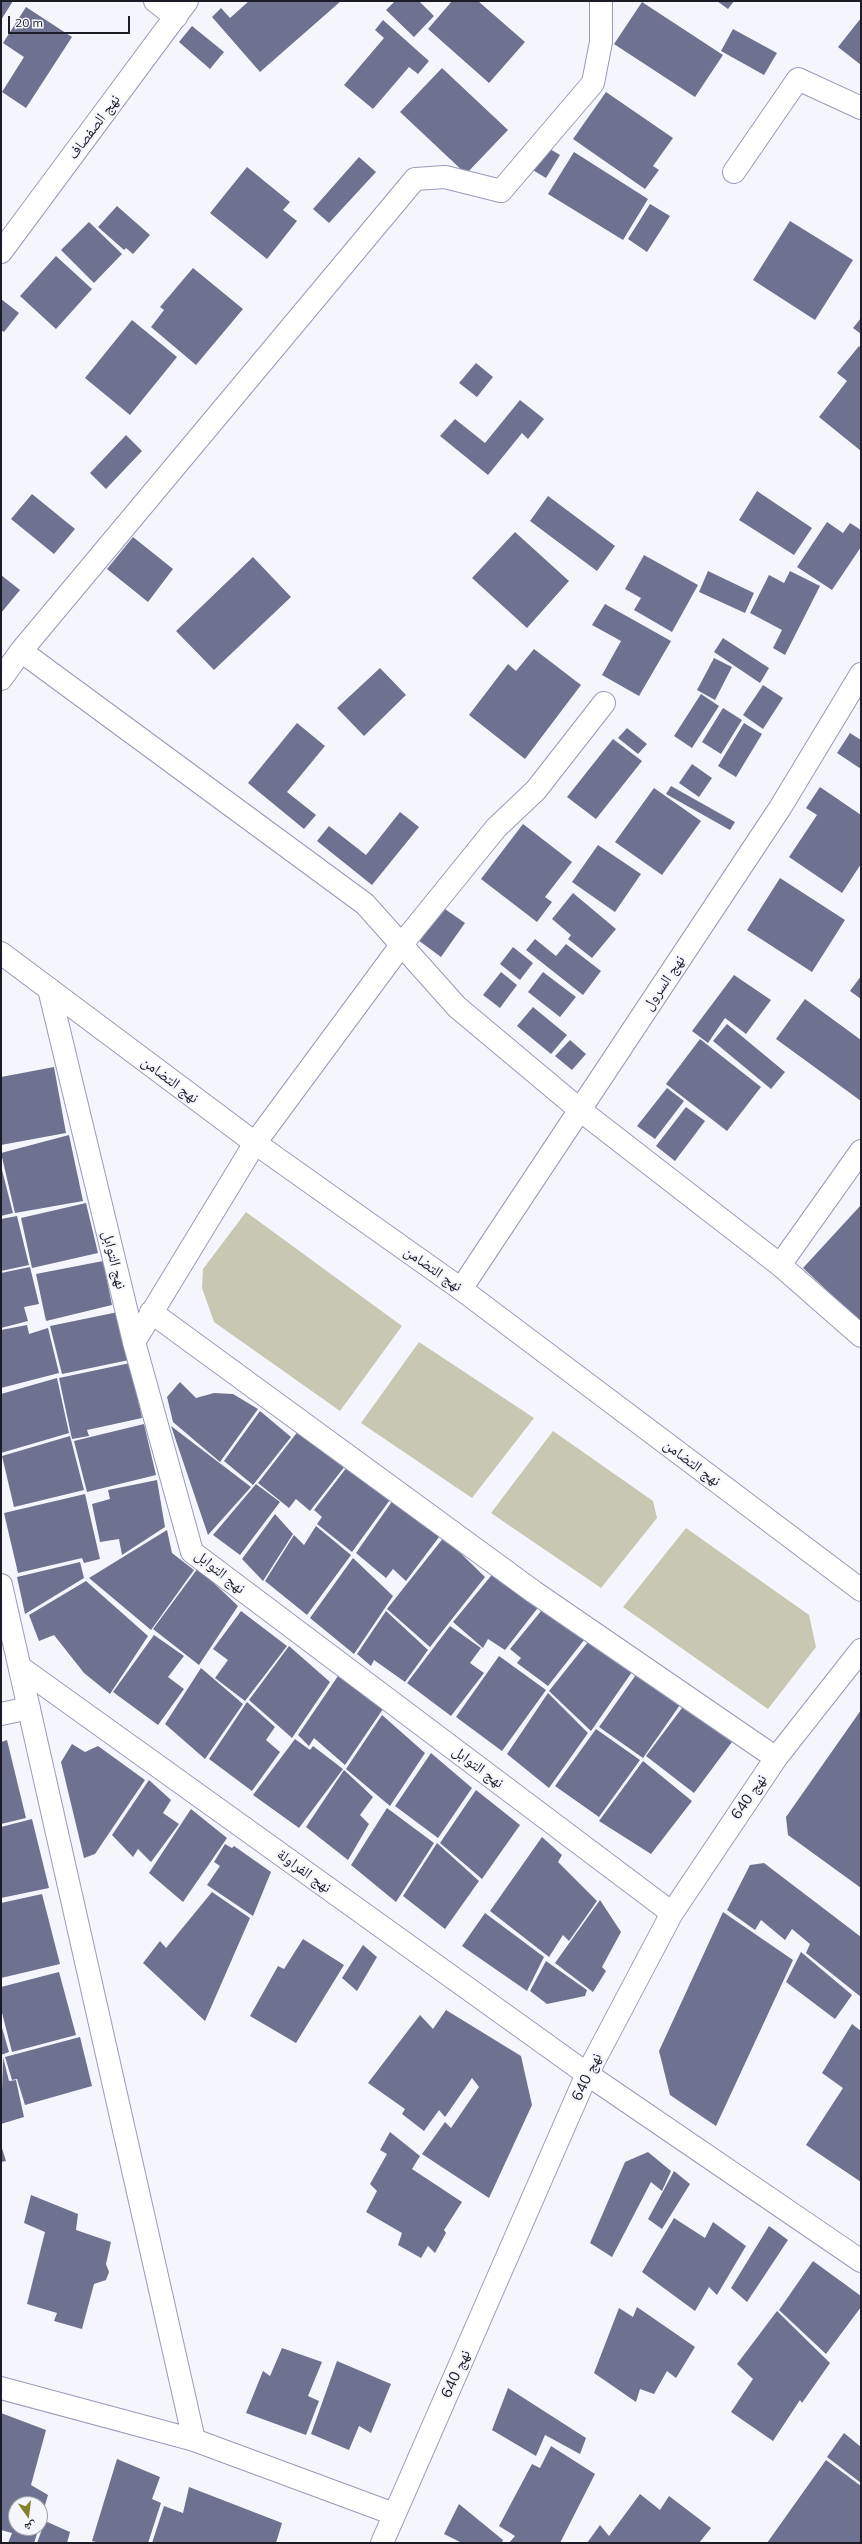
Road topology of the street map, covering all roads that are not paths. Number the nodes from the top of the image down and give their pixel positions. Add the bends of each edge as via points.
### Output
1 (155, 1) edge
2 (601, 1) edge
3 (181, 9) edge
4 (861, 108) edge
5 (734, 172) dead end
6 (1, 252) edge
7 (22, 650) junction
8 (861, 674) edge
9 (1, 679) edge
10 (604, 703) dead end
11 (402, 944) junction
12 (1, 953) edge
13 (49, 989) junction
14 (580, 1110) junction
15 (254, 1143) junction
16 (861, 1151) edge
17 (780, 1265) junction
18 (461, 1288) junction
19 (151, 1312) junction
20 (861, 1336) edge
21 (134, 1342) junction
22 (1, 1585) edge
23 (861, 1590) edge
24 (861, 1650) edge
25 (22, 1668) junction
26 (29, 1708) junction
27 (1, 1714) edge
28 (776, 1758) junction
29 (672, 1913) junction
30 (588, 2074) junction
31 (861, 2261) edge
32 (1, 2388) edge
33 (194, 2440) junction
34 (394, 2514) junction
35 (382, 2543) edge

1 - 3 street
2 - 7 street via 601,42 593,83 501,191 445,177 415,179
3 - 6 street, نهج الصفصاف
4 - 5 street via 798,79
7 - 9 street
7 - 11 street via 365,904
8 - 14 street, نهج السرول via 780,808
10 - 11 street via 536,790 496,828
11 - 14 street via 456,1007
11 - 15 street
12 - 13 street, نهج التضامن
13 - 15 street, نهج التضامن
13 - 21 street, نهج التوابل
14 - 17 street
14 - 18 street, نهج السرول
15 - 18 street, نهج التضامن
15 - 19 street
16 - 17 street
17 - 20 street
18 - 23 street, نهج التضامن
19 - 21 street
19 - 28 street via 534,1592
21 - 29 street, نهج التوابل via 192,1552
22 - 25 street
24 - 28 street, نهج 640
25 - 26 street
25 - 30 street, نهج الفراولة
26 - 27 street
26 - 33 street
28 - 29 street, نهج 640
29 - 30 street, نهج 640
30 - 31 street, نهج الفراولة
30 - 34 street, نهج 640
32 - 33 street
33 - 34 street
34 - 35 street, نهج 640

